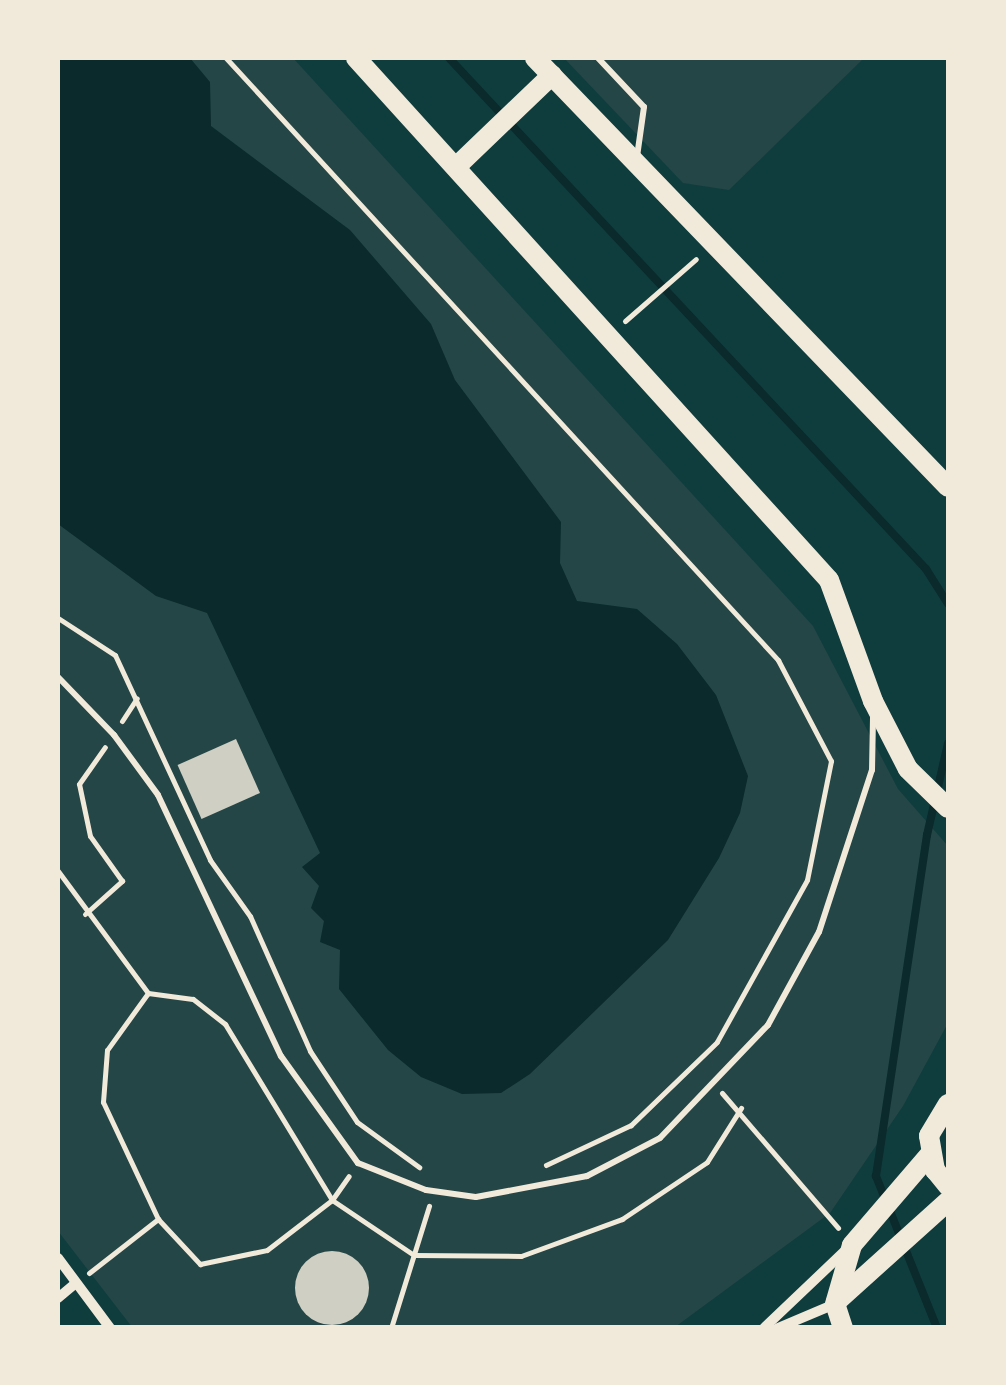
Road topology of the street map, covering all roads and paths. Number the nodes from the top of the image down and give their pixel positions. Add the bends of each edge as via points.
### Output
1 (226, 58) edge
2 (356, 58) edge
3 (535, 58) edge
4 (598, 58) edge
5 (552, 75) junction
6 (636, 163) junction
7 (456, 167) junction
8 (691, 263) dead end
9 (640, 307) dead end
10 (948, 487) edge
11 (58, 618) edge
12 (58, 677) edge
13 (138, 698) junction
14 (874, 700) junction
15 (114, 735) junction
16 (948, 808) edge
17 (58, 872) edge
18 (85, 914) junction
19 (148, 994) junction
20 (692, 1069) junction
21 (710, 1084) junction
22 (948, 1104) edge
23 (741, 1108) junction
24 (376, 1137) junction
25 (930, 1154) junction
26 (358, 1163) junction
27 (535, 1170) dead end
28 (948, 1186) edge
29 (434, 1191) junction
30 (332, 1200) junction
31 (948, 1201) edge
32 (158, 1219) junction
33 (852, 1245) junction
34 (414, 1254) junction
35 (58, 1258) edge
36 (76, 1283) junction
37 (58, 1298) edge
38 (835, 1304) junction
39 (110, 1328) edge
40 (391, 1328) edge
41 (764, 1328) edge
42 (778, 1328) edge
43 (844, 1328) edge

1 - 20 path via 778,660 832,761 807,880 717,1042
2 - 7 main road
3 - 5 main road
4 - 6 lane via 644,107
5 - 6 main road
5 - 7 main road
6 - 10 main road
7 - 14 main road via 830,580
8 - 9 path
11 - 13 path via 115,655
12 - 15 lane
13 - 15 path
13 - 24 path via 210,860 250,916 310,1052 357,1122
14 - 16 main road via 908,769
14 - 21 lane via 872,770 819,932 768,1025
15 - 18 path via 79,784 90,836 122,881
15 - 26 lane via 158,794 282,1056
17 - 18 path
18 - 19 path
19 - 30 path via 193,999 225,1024
19 - 32 path via 106,1050 103,1102
20 - 21 path
20 - 27 path via 631,1125
21 - 23 path
21 - 29 lane via 660,1138 587,1176 476,1197
22 - 25 main road via 935,1119
23 - 33 path
23 - 34 path via 708,1162 622,1219 520,1256
24 - 26 path
24 - 29 path via 438,1177
25 - 28 main road
25 - 33 main road
26 - 29 lane
26 - 30 path
29 - 34 path
30 - 32 path via 267,1250 200,1264
30 - 34 path
31 - 38 main road
32 - 36 path
33 - 38 main road
33 - 41 street
34 - 40 path
35 - 36 street
36 - 37 street
36 - 39 street
38 - 42 street
38 - 43 main road

